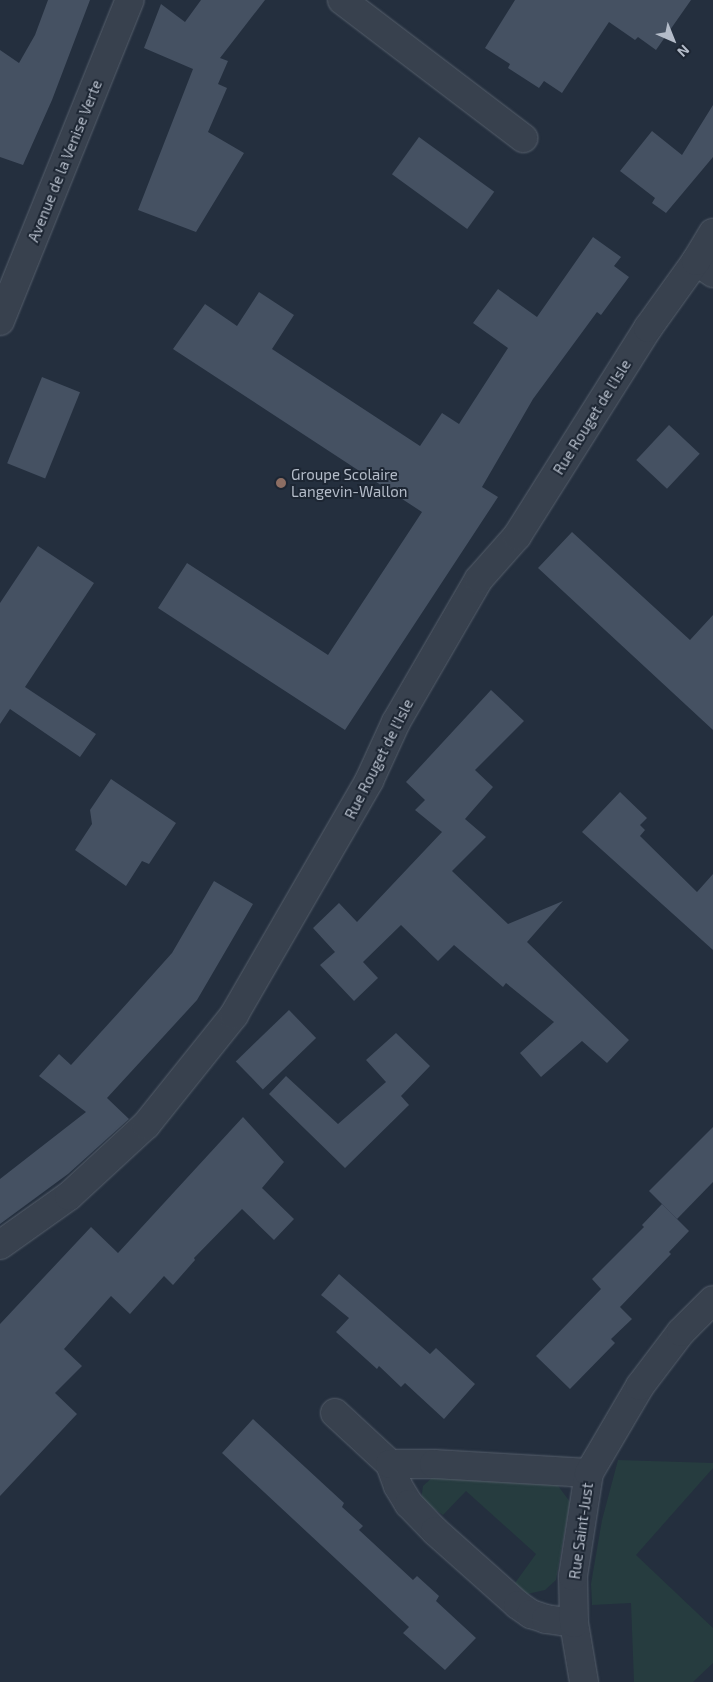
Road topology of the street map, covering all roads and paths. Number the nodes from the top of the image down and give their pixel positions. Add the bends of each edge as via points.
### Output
1 (130, 0) edge
2 (342, 0) edge
3 (523, 138) dead end
4 (713, 233) edge
5 (704, 267) edge
6 (0, 321) edge
7 (0, 1246) edge
8 (713, 1300) edge
9 (335, 1413) dead end
10 (390, 1464) junction
11 (589, 1473) junction
12 (574, 1623) junction
13 (584, 1682) edge

1 - 6 street, Avenue de la Venise Verte
2 - 3 street
4 - 5 street, Rue Rouget de l'Isle
5 - 7 street, Rue Rouget de l'Isle via 648,328 517,536 479,579 396,722 365,790 234,1015 146,1125 69,1196
8 - 11 street, Rue Saint-Just via 681,1332 640,1386
9 - 10 street
10 - 11 street
10 - 12 street via 408,1504 518,1604 531,1614
11 - 12 street, Rue Saint-Just via 573,1576
12 - 13 street, Rue Saint-Just

